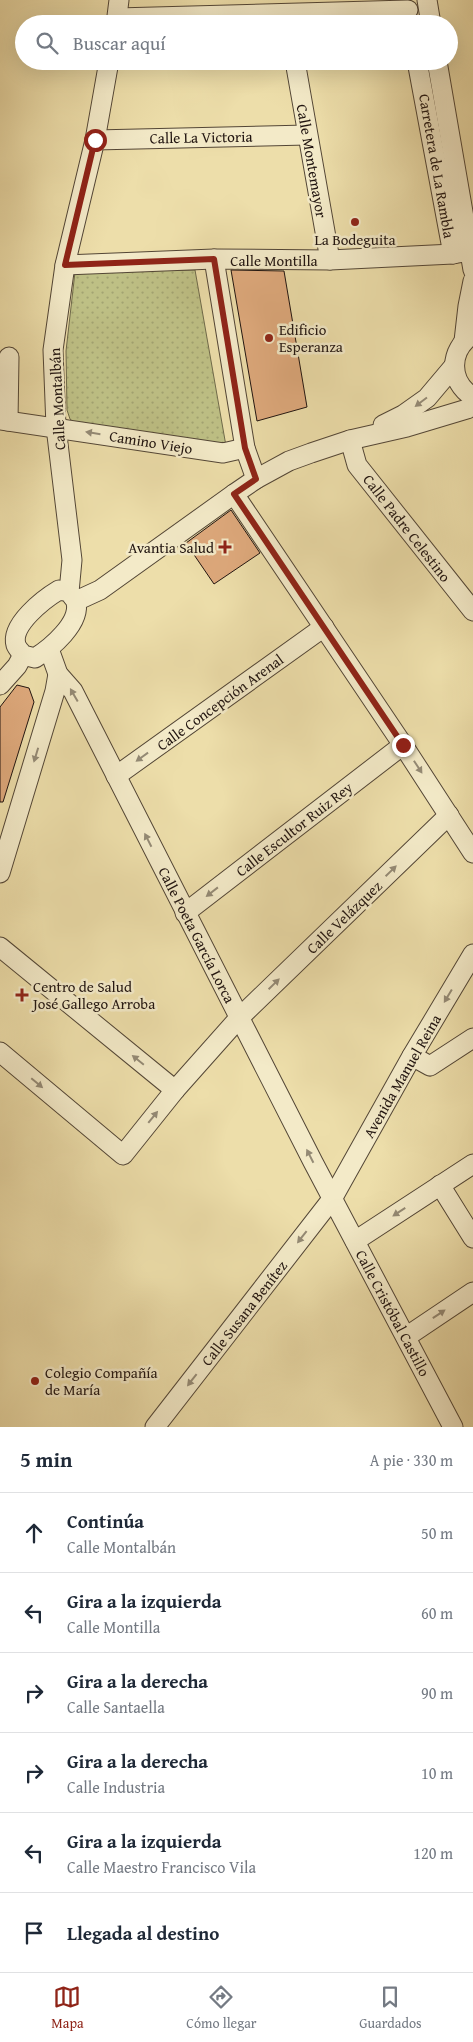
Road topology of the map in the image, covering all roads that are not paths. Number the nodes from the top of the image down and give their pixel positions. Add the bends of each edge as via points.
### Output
1 (427, 0) edge
2 (408, 11) edge
3 (117, 14) edge
4 (160, 15) edge
5 (339, 15) edge
6 (430, 15) edge
7 (107, 70) edge
8 (296, 70) edge
9 (419, 70) edge
10 (439, 70) edge
11 (307, 135) junction
12 (95, 140) junction
13 (466, 186) edge
14 (461, 253) junction
15 (214, 259) junction
16 (330, 260) junction
17 (65, 265) junction
18 (473, 270) edge
19 (473, 282) edge
20 (468, 337) edge
21 (9, 357) dead end
22 (454, 366) junction
23 (473, 397) edge
24 (473, 405) edge
25 (4, 421) edge
26 (56, 427) junction
27 (350, 440) junction
28 (245, 448) junction
29 (256, 479) junction
30 (234, 494) junction
31 (72, 597) junction
32 (473, 611) edge
33 (324, 627) junction
34 (16, 633) junction
35 (0, 643) edge
36 (49, 649) junction
37 (23, 655) junction
38 (58, 674) junction
39 (0, 685) edge
40 (403, 745) junction
41 (116, 776) junction
42 (449, 816) junction
43 (473, 853) edge
44 (0, 873) edge
45 (185, 912) junction
46 (0, 947) edge
47 (473, 954) edge
48 (239, 1018) junction
49 (473, 1038) edge
50 (0, 1052) edge
51 (412, 1056) junction
52 (175, 1090) junction
53 (473, 1164) edge
54 (440, 1185) junction
55 (332, 1199) junction
56 (473, 1238) edge
57 (355, 1241) junction
58 (473, 1292) edge
59 (406, 1337) junction
60 (155, 1427) edge
61 (453, 1427) edge

1 - 6 street
2 - 5 street
3 - 4 street
7 - 12 street, Calle Montalbán
8 - 11 street, Calle Montemayor
9 - 14 street, Carretera de La Rambla
10 - 13 street, Carretera de La Rambla
11 - 12 street, Calle La Victoria
11 - 16 street, Calle Montemayor
12 - 17 street, Calle Montalbán
13 - 14 street, Carretera de La Rambla
14 - 16 street, Calle Montilla
14 - 18 street, Carretera de La Rambla
15 - 16 street, Calle Montilla
15 - 17 street, Calle Montilla
15 - 28 street
17 - 26 street, Calle Montalbán via 53,350
19 - 20 street via 468,306
20 - 22 street via 455,356
21 - 25 street
22 - 23 street via 459,384
22 -> 27 street via 427,398 403,415
24 - 27 street via 467,410
25 - 26 street, Camino Viejo
28 -> 26 street, Camino Viejo via 223,453
26 - 31 street, Calle Montalbán via 72,560
27 - 29 street via 289,462
27 - 32 street, Calle Padre Celestino via 357,465
28 - 29 street
29 - 30 street
30 - 31 street via 100,590
30 - 33 street
31 - 34 street via 59,590 48,596 21,622
31 - 36 street, Calle Montalbán via 75,615
33 - 40 street
33 -> 41 street, Calle Concepción Arenal
34 - 35 street
34 - 37 street via 16,645
36 - 37 street via 35,658
36 - 38 street
37 - 39 street
41 -> 38 street, Calle Poeta García Lorca via 73,691
38 -> 44 street
40 -> 42 street
40 -> 45 street, Calle Escultor Ruiz Rey
45 -> 41 street, Calle Poeta García Lorca
42 - 43 street
48 -> 42 street, Calle Velázquez
45 - 48 street, Calle Poeta García Lorca
52 -> 46 street
47 -> 51 street, Avenida Manuel Reina
48 - 52 street, Calle Velázquez
55 -> 48 street, Calle Poeta García Lorca
49 - 51 street via 430,1066
50 -> 52 street, Calle Velázquez via 123,1155
51 - 55 street, Avenida Manuel Reina
53 - 54 street
54 - 56 street
54 -> 57 street
55 - 57 street, Calle Cristóbal Castillo
55 -> 60 street, Calle Susana Benítez
57 - 59 street, Calle Cristóbal Castillo
59 -> 58 street
59 - 61 street, Calle Cristóbal Castillo

